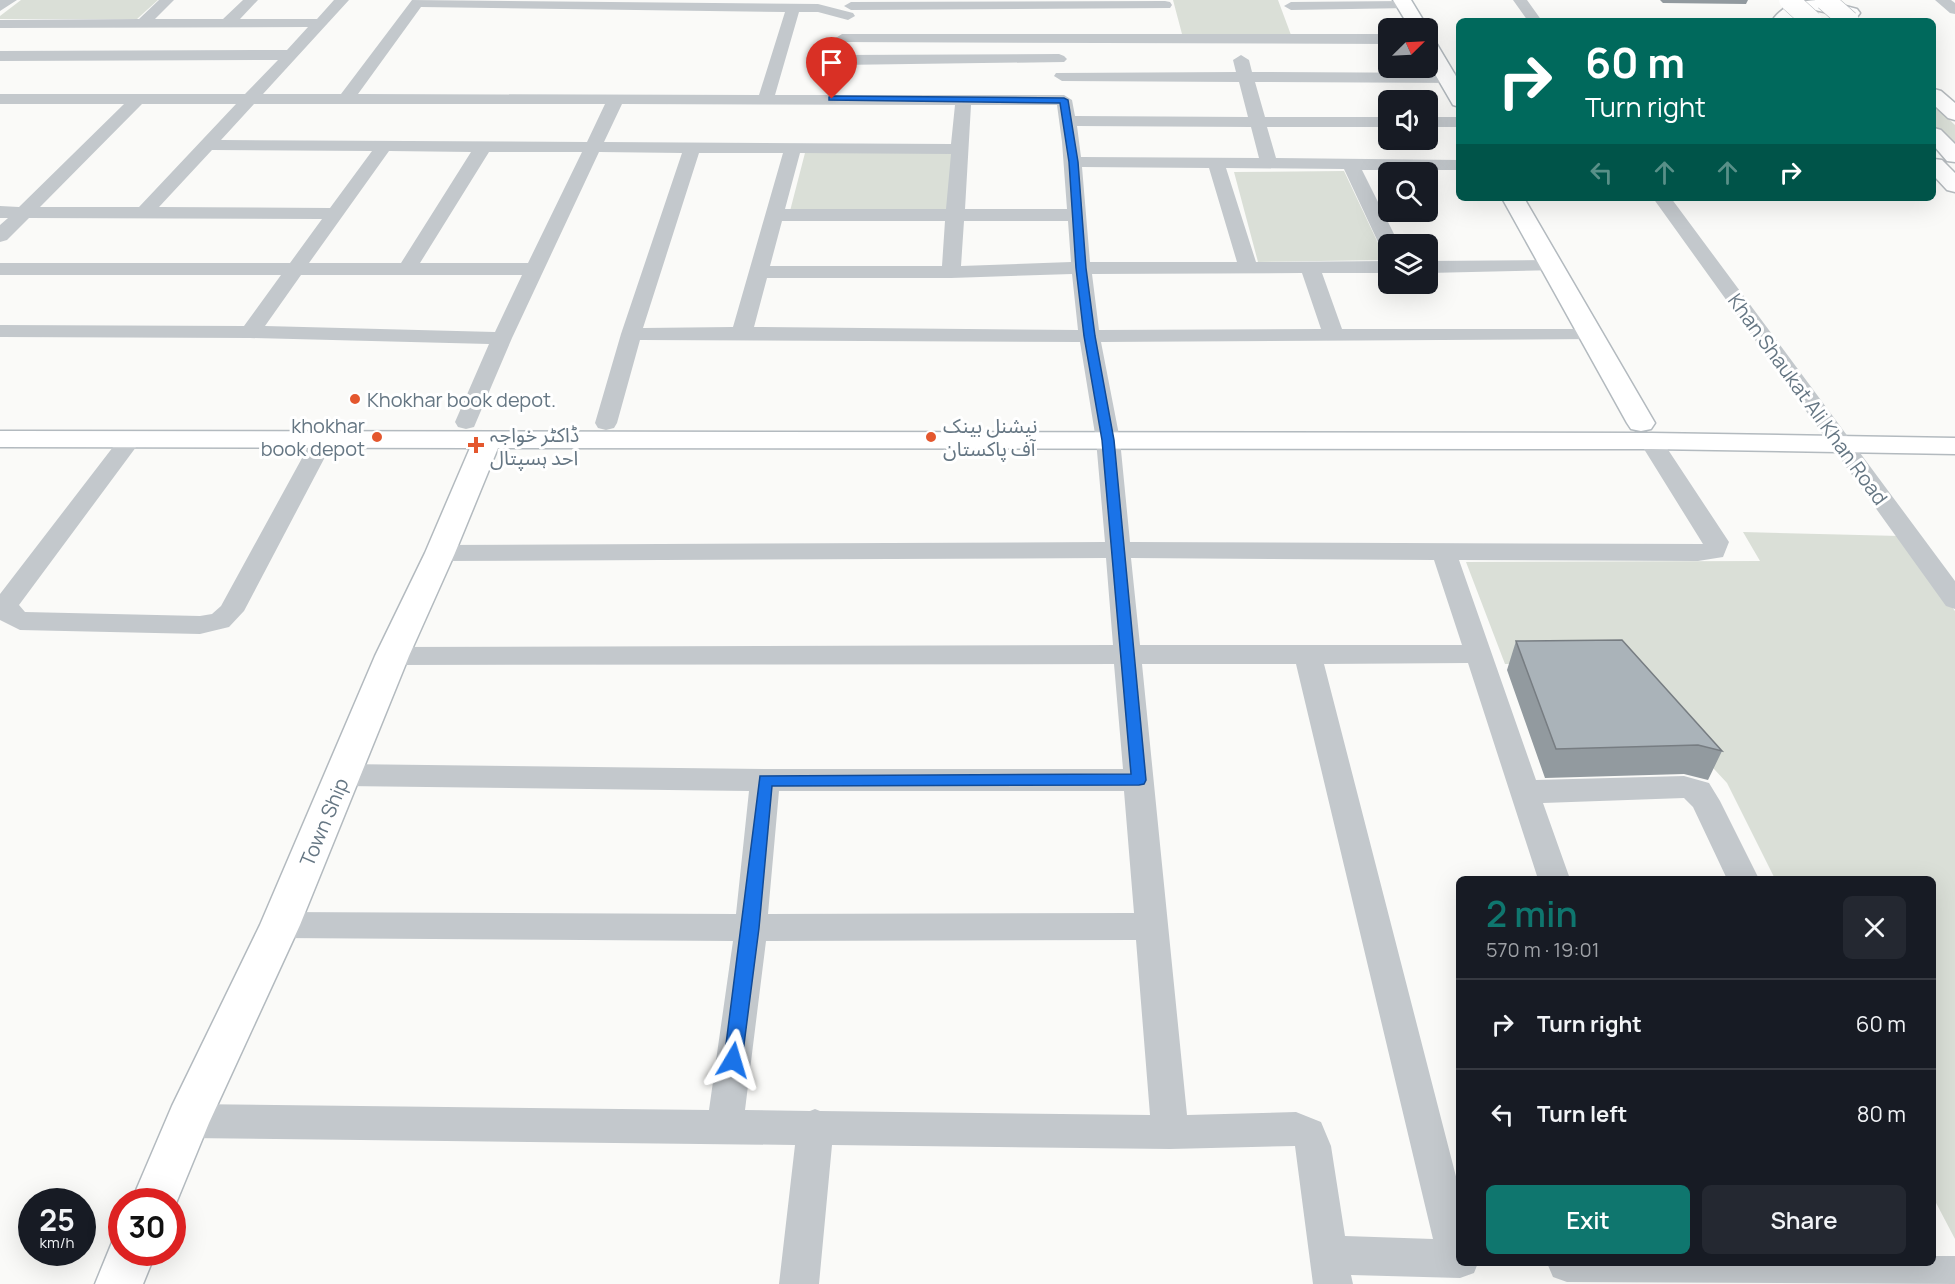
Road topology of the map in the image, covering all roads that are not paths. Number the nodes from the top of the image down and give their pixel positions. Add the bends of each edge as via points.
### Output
1 (10, 0) edge
2 (168, 0) edge
3 (251, 0) edge
4 (342, 0) edge
5 (1520, 0) edge
6 (1789, 0) edge
7 (1825, 0) edge
8 (1836, 0) edge
9 (1942, 0) edge
10 (1404, 2) edge
11 (587, 3) edge
12 (1290, 3) edge
13 (819, 4) edge
14 (0, 7) edge
15 (850, 7) edge
16 (794, 8) junction
17 (1955, 10) edge
18 (1780, 15) edge
19 (1055, 17) edge
20 (1168, 17) edge
21 (1413, 18) edge
22 (1533, 18) edge
23 (1809, 18) edge
24 (1854, 18) edge
25 (143, 23) junction
26 (227, 23) junction
27 (321, 23) junction
28 (0, 24) edge
29 (842, 39) junction
30 (1237, 39) junction
31 (1306, 39) junction
32 (1378, 39) edge
33 (293, 55) junction
34 (0, 56) edge
35 (1438, 58) edge
36 (1059, 59) junction
37 (839, 60) junction
38 (1062, 76) junction
39 (1244, 77) junction
40 (1453, 78) edge
41 (1936, 83) edge
42 (834, 89) junction
43 (1936, 97) edge
44 (766, 98) junction
45 (0, 99) edge
46 (138, 99) junction
47 (249, 99) junction
48 (346, 99) junction
49 (616, 99) junction
50 (1955, 99) edge
51 (1064, 100) junction
52 (963, 101) junction
53 (1955, 114) edge
54 (1068, 121) junction
55 (1256, 122) junction
56 (1378, 122) edge
57 (1438, 122) edge
58 (1456, 122) edge
59 (1936, 136) edge
60 (209, 145) junction
61 (384, 146) junction
62 (483, 147) junction
63 (593, 147) junction
64 (692, 148) junction
65 (793, 148) junction
66 (960, 149) junction
67 (1955, 156) edge
68 (1074, 162) junction
69 (1216, 164) junction
70 (1269, 164) junction
71 (1351, 165) junction
72 (1456, 165) edge
73 (1936, 167) edge
74 (1955, 185) edge
75 (1515, 201) edge
76 (1664, 201) edge
77 (0, 212) edge
78 (25, 212) junction
79 (145, 213) junction
80 (335, 214) junction
81 (955, 214) junction
82 (775, 215) junction
83 (1077, 215) junction
84 (1384, 234) edge
85 (0, 236) edge
86 (1552, 266) junction
87 (1248, 267) junction
88 (1310, 267) junction
89 (1378, 267) edge
90 (1438, 267) edge
91 (1081, 268) junction
92 (0, 269) edge
93 (535, 269) junction
94 (406, 270) junction
95 (294, 271) junction
96 (759, 272) junction
97 (951, 272) junction
98 (0, 331) edge
99 (250, 332) junction
100 (742, 333) junction
101 (631, 334) junction
102 (1590, 335) junction
103 (1090, 336) junction
104 (1334, 336) junction
105 (502, 338) junction
106 (0, 421) edge
107 (606, 423) junction
108 (1955, 426) edge
109 (477, 431) junction
110 (1106, 431) junction
111 (1646, 432) junction
112 (1833, 434) junction
113 (324, 438) junction
114 (0, 439) edge
115 (131, 439) junction
116 (1955, 446) edge
117 (1118, 550) junction
118 (1444, 552) junction
119 (440, 553) junction
120 (1955, 600) edge
121 (1478, 654) junction
122 (1128, 655) junction
123 (1308, 655) junction
124 (392, 656) junction
125 (344, 775) junction
126 (765, 780) junction
127 (1139, 780) junction
128 (1525, 792) junction
129 (1553, 876) edge
130 (1742, 876) edge
131 (280, 924) junction
132 (1152, 926) junction
133 (750, 928) junction
134 (188, 1121) junction
135 (725, 1125) junction
136 (815, 1126) junction
137 (1170, 1132) junction
138 (160, 1188) edge
139 (1456, 1251) edge
140 (1456, 1259) edge
141 (126, 1266) edge
142 (1689, 1266) edge
143 (1330, 1269) edge
144 (1939, 1272) edge
145 (1742, 1277) edge
146 (119, 1284) edge
147 (800, 1284) edge

1 - 14 street
2 - 25 street
3 - 26 street
4 - 27 street
5 - 22 street
6 - 23 main road, bridge
7 - 24 main road, bridge
8 - 24 main road
9 - 17 street
10 - 12 street
10 - 21 main road
11 - 16 street
11 - 48 street via 417,3
12 - 31 street
13 - 15 street
13 - 16 street
15 - 19 street
15 - 29 street
16 - 44 street
18 - 24 main road via 1805,3 1826,5
19 - 20 street
19 - 20 street
19 - 29 street
19 - 36 street
20 - 30 street
25 - 26 street
25 - 28 street
26 - 27 street
27 - 33 street
29 - 37 street
30 - 31 street
30 - 39 street
31 - 32 street
33 - 34 street
33 - 47 street
35 - 40 main road
36 - 37 street
36 - 38 street
37 - 42 street
38 - 39 street
38 - 51 street
39 - 40 street
39 - 55 street
41 - 50 main road
42 - 44 street
42 - 52 street
43 - 53 main road
44 - 49 street
45 - 46 street
46 - 47 street
46 - 78 street
47 - 48 street
47 - 60 street
48 - 49 street
49 - 63 street
51 - 52 street
51 - 54 street
52 - 66 street
54 - 55 street
54 - 68 street
55 - 56 street
55 - 70 street
57 - 58 street
59 - 67 main road
60 - 61 street
60 - 79 street
61 - 62 street
61 - 80 street
62 - 63 street
62 - 94 street
63 - 64 street
63 - 93 street
64 - 65 street
64 - 101 street
65 - 66 street
65 - 82 street
66 - 81 street
68 - 69 street
68 - 83 street
69 - 70 street
69 - 87 street
70 - 71 street
71 - 72 street
71 - 84 street
73 - 74 main road
75 - 86 main road
76 - 112 street, Khan Shaukat Ali Khan Road
77 - 78 street
78 - 79 street
78 - 85 street
79 - 80 street
80 - 95 street
81 - 82 street
81 - 83 street
81 - 97 street
82 - 96 street
83 - 91 street
86 - 90 street
86 - 102 main road
87 - 88 street
87 - 91 street
88 - 89 street
88 - 104 street
91 - 97 street
91 - 103 street
92 - 95 street
93 - 94 street
93 - 105 street
94 - 95 street
95 - 99 street
96 - 97 street
96 - 100 street
98 - 99 street
99 - 105 street
100 - 101 street
100 - 103 street
101 - 107 street
102 - 104 street
102 - 111 main road
103 - 104 street
103 - 110 street
105 - 109 street
106 - 109 main road
107 - 109 main road
107 - 110 main road
108 - 112 main road
109 - 110 main road
109 - 113 main road
109 - 119 main road, Town Ship
110 - 111 main road
110 - 117 street
111 - 112 main road
111 - 118 street via 1716,542 1714,551
112 - 116 main road
112 - 120 street, Khan Shaukat Ali Khan Road
113 - 115 main road
113 - 115 street via 231,611 220,621 200,625 20,621 9,614 6,604
114 - 115 main road
117 - 118 street
117 - 119 street
117 - 122 street
118 - 121 street
119 - 124 main road, Town Ship
121 - 123 street
121 - 128 street
122 - 123 street
122 - 124 street
122 - 127 street
123 - 139 street
124 - 125 main road, Town Ship
125 - 126 street
125 - 131 main road, Town Ship
126 - 127 street
126 - 133 street
127 - 132 street
128 - 129 street
128 - 130 street via 1684,788 1698,791
131 - 133 street
131 - 134 main road, Town Ship
132 - 133 street
132 - 137 street
133 - 135 street
134 - 135 street
134 - 138 main road, Town Ship
135 - 136 street
136 - 137 street
136 - 147 street
137 - 143 street via 1296,1129 1308,1134 1313,1146
140 - 143 street
141 - 146 main road
142 - 145 street
144 - 145 street

